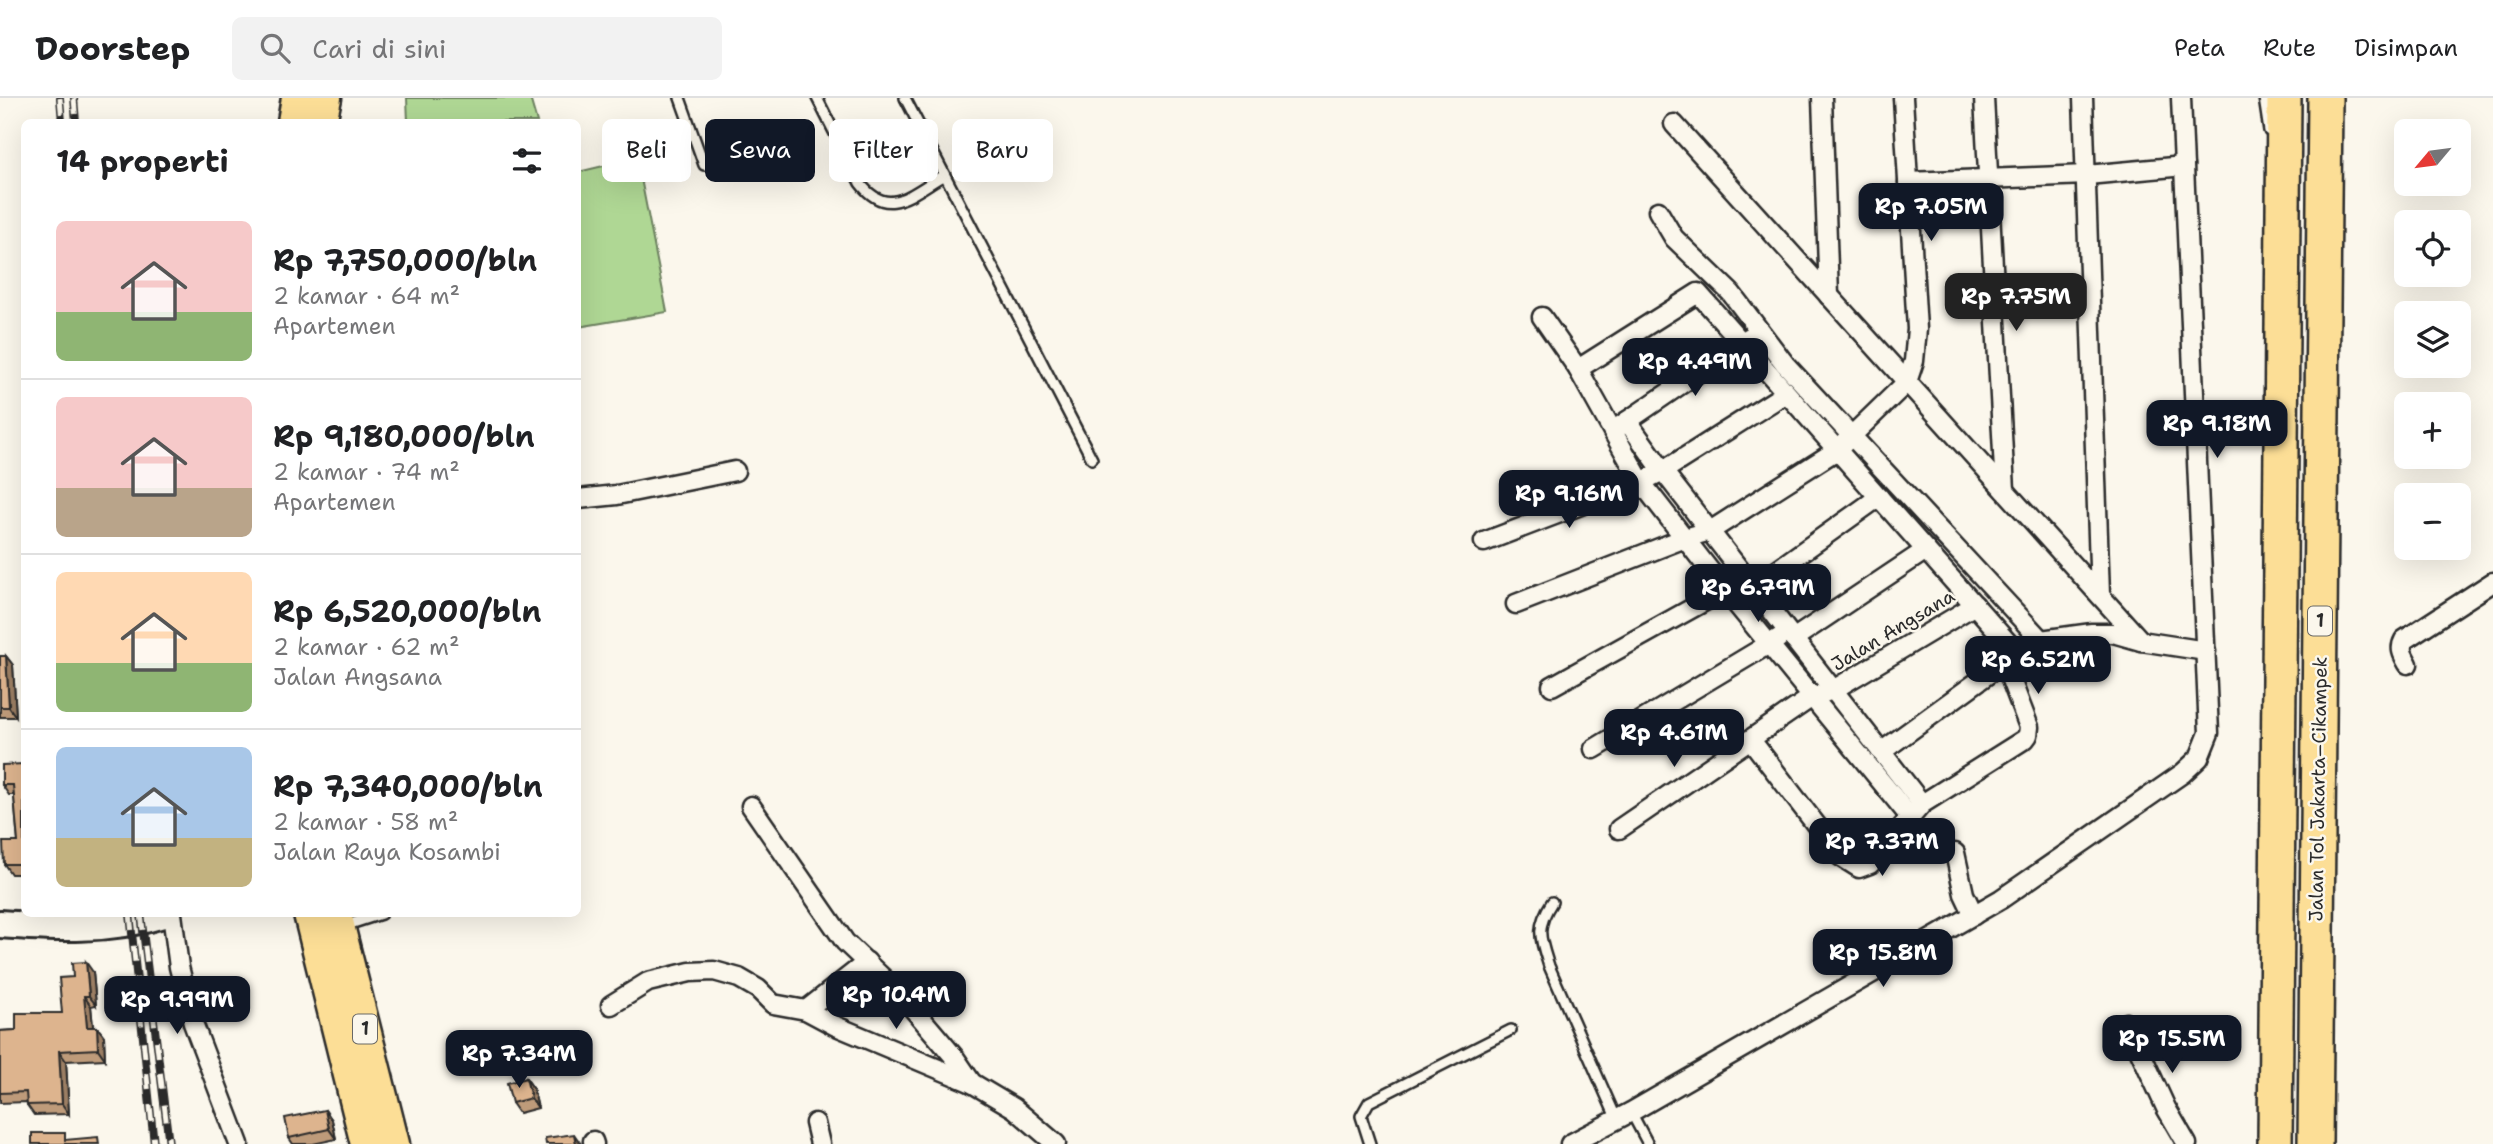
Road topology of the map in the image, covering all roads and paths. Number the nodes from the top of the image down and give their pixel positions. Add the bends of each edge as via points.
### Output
1 (297, 98) edge
2 (326, 98) edge
3 (680, 98) edge
4 (817, 98) edge
5 (905, 98) edge
6 (1822, 98) edge
7 (1903, 98) edge
8 (1984, 98) edge
9 (2083, 98) edge
10 (2181, 98) edge
11 (2263, 98) edge
12 (2284, 98) edge
13 (2325, 98) edge
14 (294, 119) edge
15 (322, 119) edge
16 (1674, 124) dead end
17 (2270, 136) dead end
18 (2272, 149) dead end
19 (704, 165) dead end
20 (2184, 166) junction
21 (944, 175) junction
22 (2087, 175) junction
23 (1987, 179) junction
24 (1908, 182) junction
25 (1658, 211) dead end
26 (2283, 212) junction
27 (1829, 296) junction
28 (1542, 317) dead end
29 (1760, 330) junction
30 (1742, 343) junction
31 (1578, 369) junction
32 (1907, 382) junction
33 (1786, 393) junction
34 (1627, 421) junction
35 (1612, 432) junction
36 (1852, 435) junction
37 (1837, 450) junction
38 (1092, 459) dead end
39 (735, 471) dead end
40 (1663, 471) junction
41 (1641, 482) junction
42 (2005, 490) junction
43 (1879, 497) junction
44 (581, 499) edge
45 (1710, 531) junction
46 (1685, 538) junction
47 (1484, 542) dead end
48 (1926, 550) junction
49 (1970, 562) junction
50 (1951, 578) junction
51 (2493, 582) edge
52 (1753, 587) junction
53 (1725, 590) junction
54 (2100, 595) junction
55 (1516, 604) dead end
56 (1975, 605) junction
57 (1790, 635) junction
58 (2041, 640) junction
59 (2141, 640) junction
60 (1771, 645) junction
61 (2206, 651) junction
62 (2011, 658) junction
63 (2408, 664) dead end
64 (1552, 686) dead end
65 (1833, 690) junction
66 (1812, 697) junction
67 (1751, 740) junction
68 (1594, 749) dead end
69 (1881, 752) junction
70 (751, 806) dead end
71 (1916, 810) junction
72 (1619, 829) dead end
73 (1955, 853) dead end
74 (1552, 902) dead end
75 (1974, 915) junction
76 (151, 917) edge
77 (172, 917) edge
78 (310, 917) edge
79 (360, 917) edge
80 (338, 920) edge
81 (0, 924) edge
82 (867, 962) junction
83 (611, 1005) dead end
84 (806, 1010) junction
85 (2127, 1023) dead end
86 (1511, 1030) dead end
87 (972, 1083) junction
88 (1624, 1116) junction
89 (815, 1123) dead end
90 (1580, 1141) edge
91 (239, 1144) edge
92 (366, 1144) edge
93 (394, 1144) edge
94 (820, 1144) edge
95 (1056, 1144) edge
96 (1370, 1144) edge
97 (1648, 1144) edge
98 (2187, 1144) edge
99 (2275, 1144) edge
100 (2315, 1144) edge

1 - 14 highway
2 - 15 highway
3 - 19 lane
4 - 21 lane via 869,195 885,203 899,200
5 - 21 lane
6 - 27 street
7 - 24 street
8 - 23 street
9 - 22 street
10 - 20 street
11 - 17 lane
12 - 26 highway, Jalan Tol Jakarta–Cikampek / 1
13 - 100 highway, Jalan Tol Jakarta–Cikampek / 1
16 - 27 street
18 - 26 lane
20 - 22 street
20 - 61 street
21 - 38 lane
22 - 23 street
22 - 54 street
23 - 24 street
23 - 42 street
24 - 32 street via 1917,329
25 - 29 street via 1674,238 1731,293
26 - 99 highway, Jalan Tol Jakarta–Cikampek / 1
27 - 32 street
28 - 31 street
29 - 30 street
29 - 36 street
30 - 31 street via 1698,293
30 - 33 street
30 - 34 street
31 - 35 street
32 - 36 street
32 - 42 street
33 - 37 street
33 - 40 street
34 - 35 street
34 - 40 street
35 - 41 street
36 - 37 street
36 - 49 street
37 - 43 street
37 - 45 street
39 - 44 street
40 - 41 street
40 - 45 street
41 - 46 street
41 - 47 street
42 - 54 street
43 - 48 street
43 - 52 street
45 - 46 street
45 - 52 street
46 - 53 street
46 - 55 street
48 - 50 street
48 - 57 street
49 - 50 street
49 - 58 street
50 - 56 street
51 - 63 street via 2404,640 2401,645
52 - 57 street
53 - 60 street
53 - 64 street
54 - 59 street
56 - 62 street
56 - 65 street, Jalan Angsana
57 - 60 street
57 - 65 street
58 - 59 street via 2113,633
58 - 62 street
59 - 61 street
60 - 66 street
60 - 68 street
61 - 75 street via 2209,733 2199,758
62 - 69 street
62 - 71 street via 2029,727 2025,739
65 - 66 street, Jalan Angsana
65 - 69 street
66 - 67 street, Jalan Angsana
66 - 71 street
67 - 71 street via 1840,856 1859,868 1870,864
67 - 72 street, Jalan Angsana
69 - 71 street
70 - 82 street via 845,942
73 - 75 street
74 - 88 lane via 1539,928 1542,944 1554,978
75 - 88 street
76 - 81 main road via 69,929
77 - 91 street via 193,1023
78 - 92 highway, 1
79 - 80 lane
80 - 93 highway, 1
82 - 84 street
82 - 87 street via 941,1040
83 - 84 street via 648,982 690,971 714,971 739,978 774,1004
84 - 87 street
85 - 98 street
86 - 96 lane via 1365,1106 1361,1116
87 - 95 street via 1014,1108
88 - 90 street
88 - 97 lane
89 - 94 street

